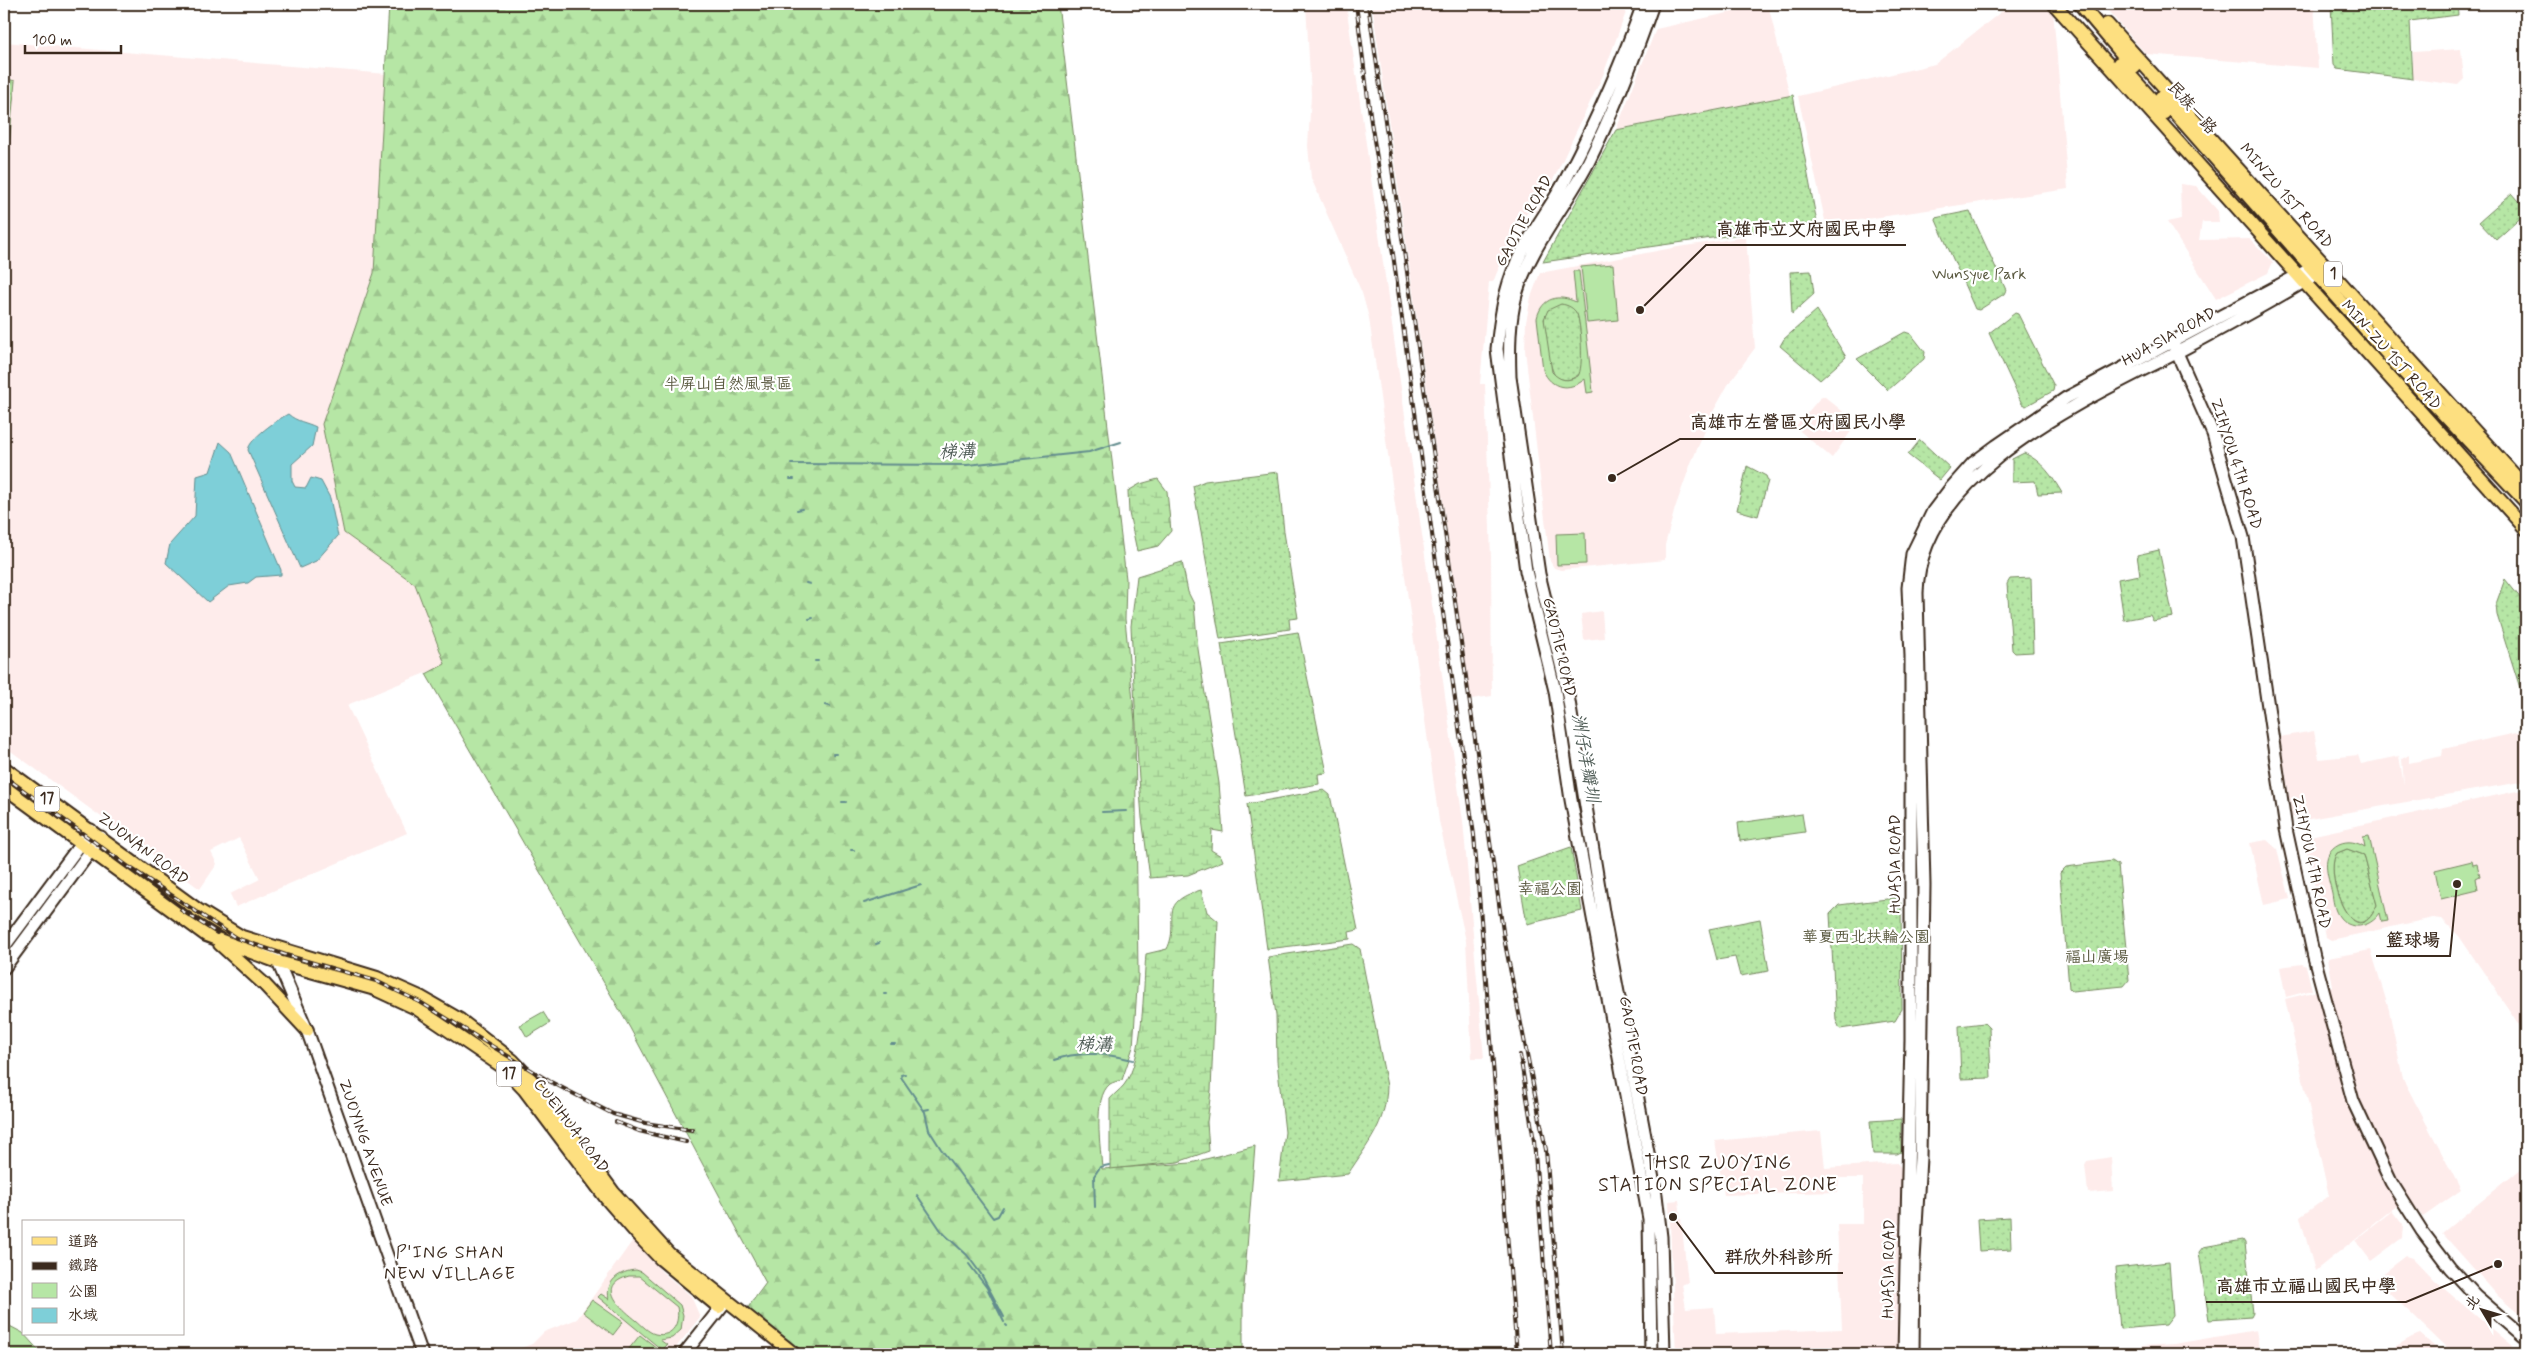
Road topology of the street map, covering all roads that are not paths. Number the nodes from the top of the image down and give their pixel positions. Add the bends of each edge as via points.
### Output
1 (1643, 4) edge
2 (1653, 4) edge
3 (2054, 4) edge
4 (2065, 4) edge
5 (2080, 4) edge
6 (2090, 4) edge
7 (2119, 63) junction
8 (2306, 275) junction
9 (2174, 347) junction
10 (2526, 488) edge
11 (2526, 502) edge
12 (2526, 517) edge
13 (2526, 529) edge
14 (4, 768) edge
15 (4, 787) edge
16 (96, 833) junction
17 (85, 848) junction
18 (217, 941) junction
19 (268, 946) junction
20 (4, 947) edge
21 (278, 962) junction
22 (4, 968) edge
23 (307, 1030) junction
24 (726, 1307) junction
25 (2526, 1339) edge
26 (422, 1354) edge
27 (684, 1354) edge
28 (694, 1354) edge
29 (780, 1354) edge
30 (794, 1354) edge
31 (1651, 1354) edge
32 (1664, 1354) edge
33 (1904, 1354) edge
34 (1913, 1354) edge

1 - 31 street, GAOTIE ROAD via 1603,107 1567,178 1517,262 1506,288 1498,349 1526,571 1555,691 1583,866 1649,1219
2 - 32 street, GAOTIE ROAD via 1609,120 1578,183 1527,267 1513,310 1509,348 1510,377 1539,574 1567,689 1604,918 1656,1195 1661,1238
3 - 7 main road, 1
4 - 7 main road, 1
5 - 7 main road, 1
6 - 10 main road, MINZU 1ST ROAD / 1
7 - 8 main road, 民族一路 / 1
8 - 9 street, HUA SIA ROAD
8 - 11 main road, MINZU 1ST ROAD / 1 via 2398,366
8 - 12 main road, MIN-ZU 1ST ROAD / 1
8 - 13 main road, MIN-ZU 1ST ROAD / 1
9 - 25 street, ZIHYOU 4TH ROAD via 2212,434 2243,537 2286,829 2314,956 2353,1101 2391,1182 2422,1231 2472,1292
9 - 33 street, HUA SIA ROAD via 2059,402 1973,463 1933,512 1912,554 1908,588 1911,656 1911,1040
9 - 34 street, HUA SIA ROAD via 2059,416 1981,471 1942,516 1928,540 1919,566 1916,593 1924,879
14 - 16 main road, ZUONAN ROAD / 17
15 - 17 main road, ZUONAN ROAD / 17
16 - 17 street
16 - 19 main road, ZUONAN ROAD / 17 via 198,910 242,937
17 - 18 main road, ZUONAN ROAD / 17 via 194,928
17 - 20 street
17 - 22 street
18 - 21 main road, CUEIHUA ROAD / 17
18 - 23 main road
19 - 21 street, ZUOYING AVENUE
19 - 24 main road, CUEIHUA ROAD / 17 via 377,978 420,997 460,1020 512,1060 531,1080 613,1192 647,1232
21 - 23 street, ZUOYING AVENUE
21 - 24 main road, CUEIHUA ROAD / 17 via 366,986 416,1008 503,1067 524,1089 606,1198 639,1236 661,1259
23 - 26 street, ZUOYING AVENUE
24 - 27 street
24 - 28 street
24 - 29 main road, CUEIHUA ROAD / 17
24 - 30 main road, CUEIHUA ROAD / 17

